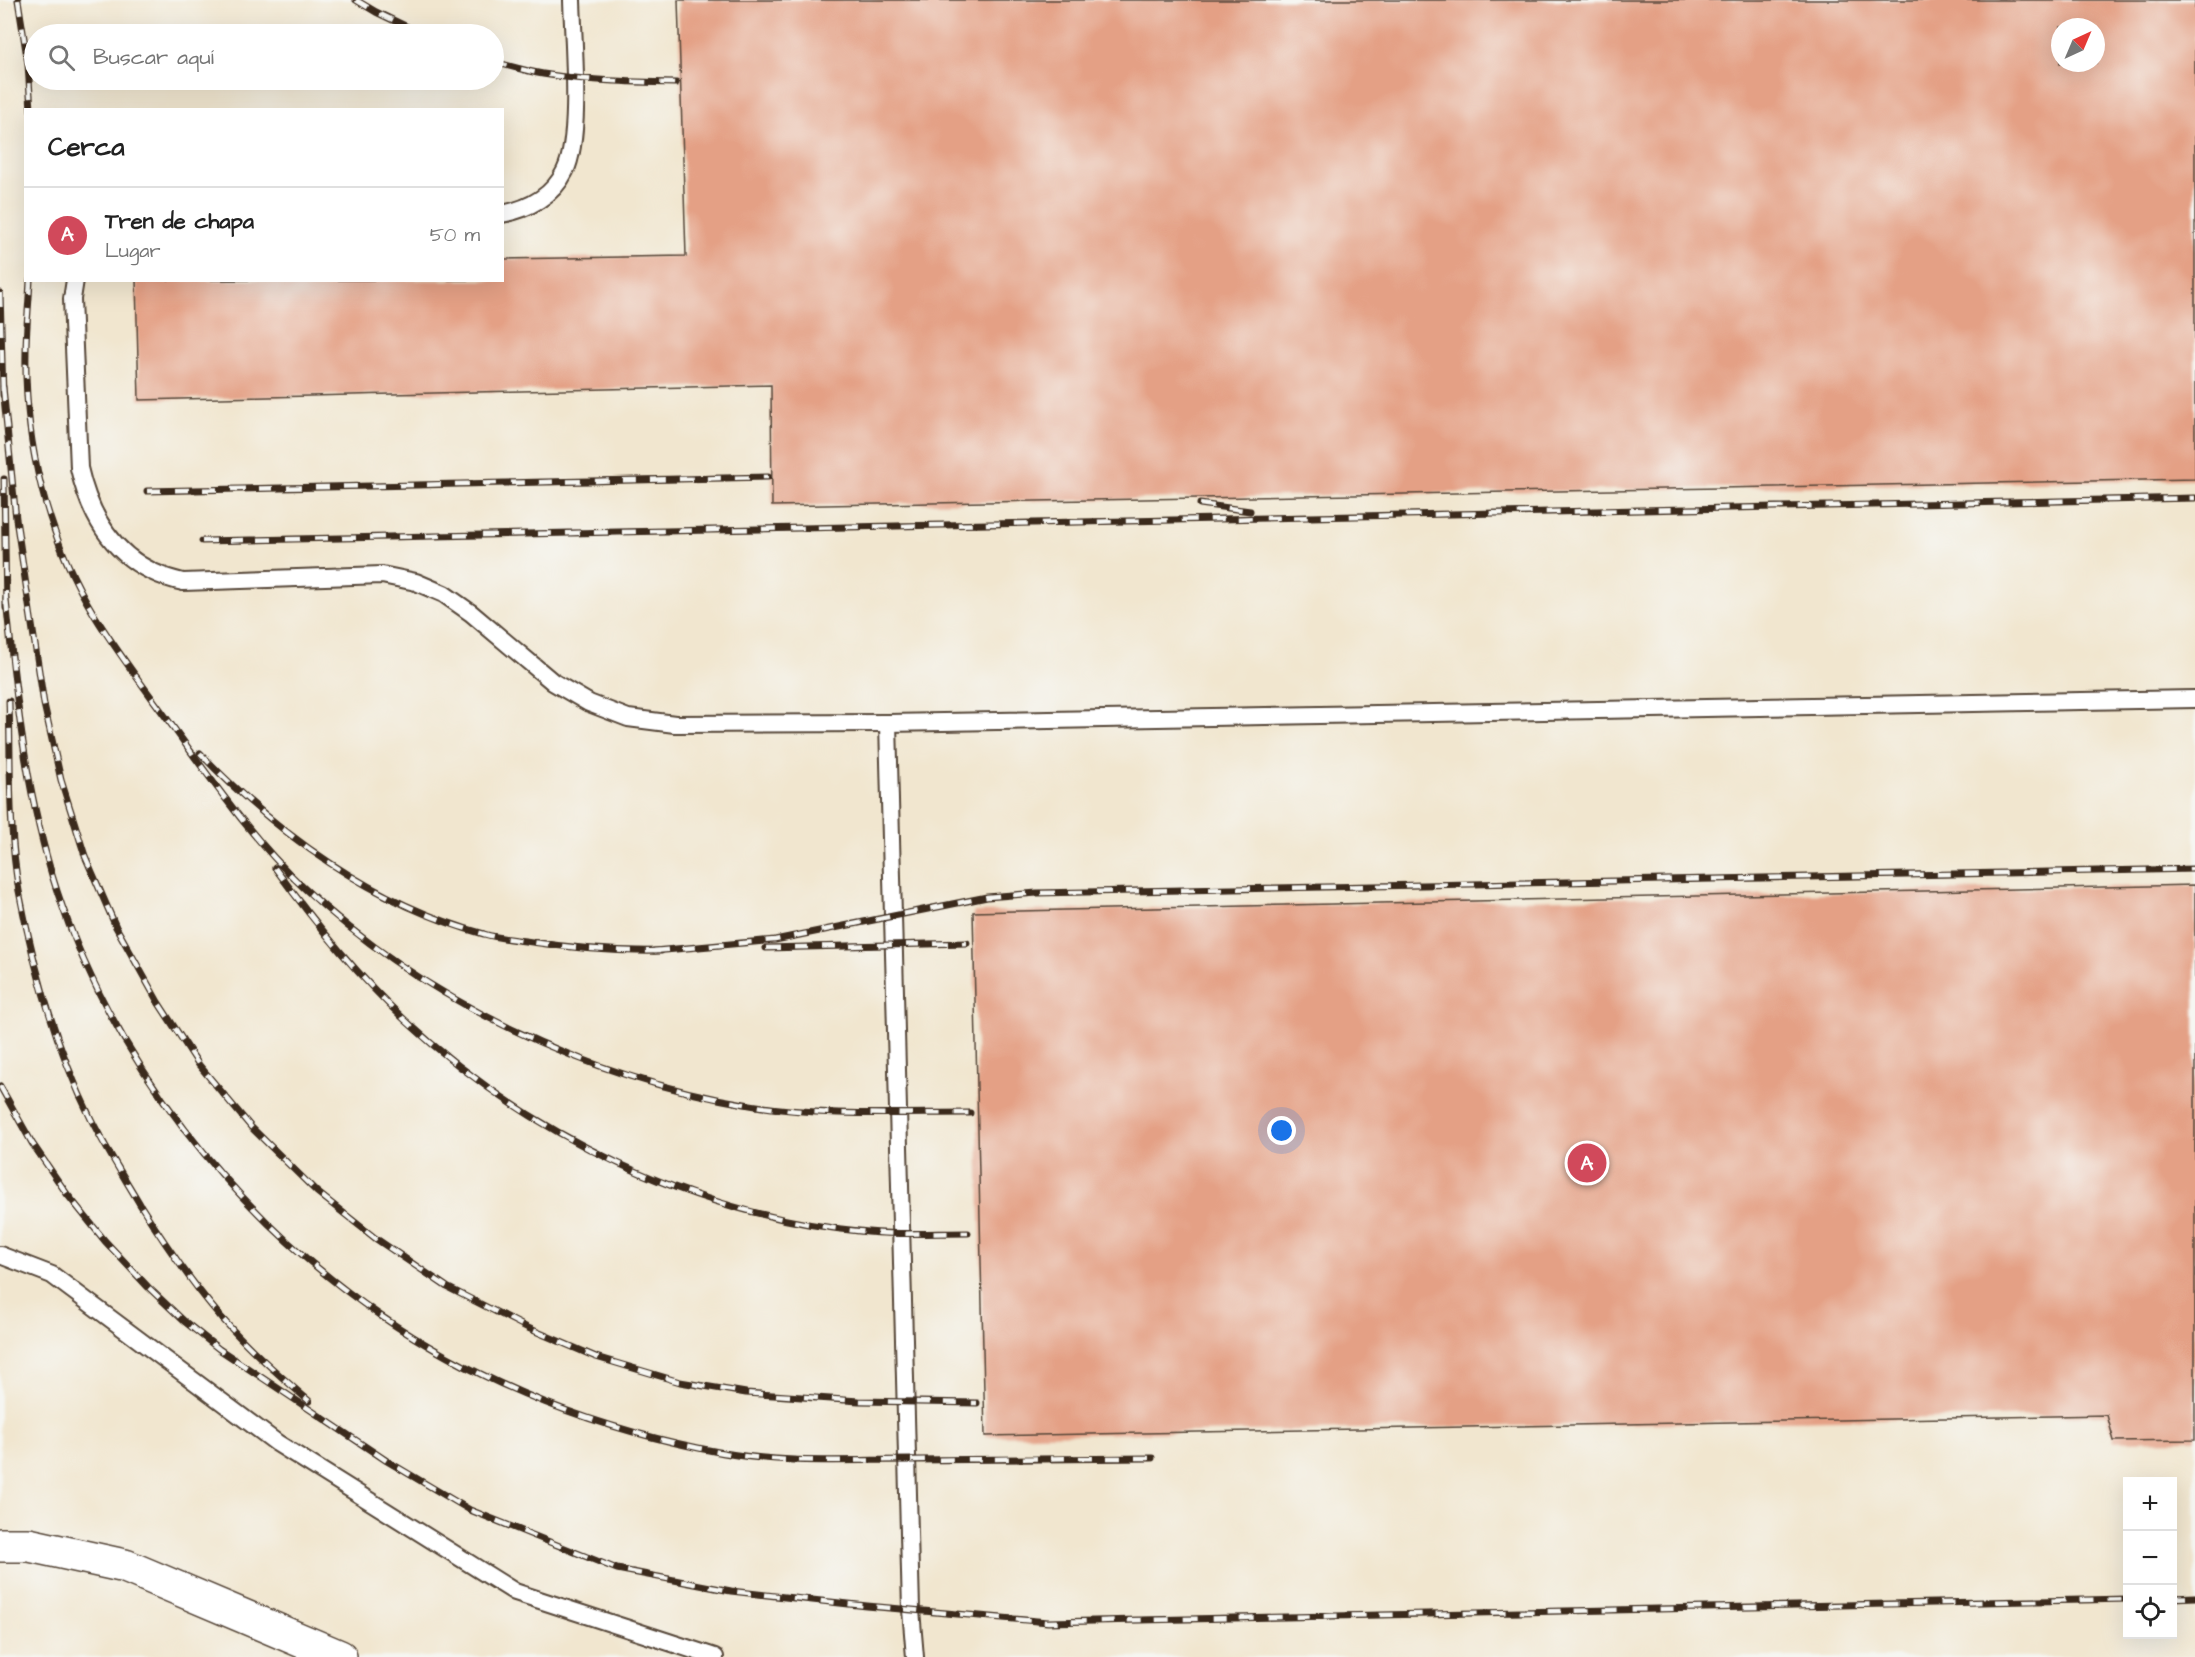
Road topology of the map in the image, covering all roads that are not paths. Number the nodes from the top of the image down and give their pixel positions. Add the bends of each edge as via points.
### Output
1 (572, 0) edge
2 (504, 214) edge
3 (75, 282) edge
4 (2195, 699) edge
5 (888, 723) junction
6 (0, 1255) edge
7 (0, 1545) edge
8 (340, 1657) edge
9 (715, 1657) edge
10 (915, 1657) edge

1 - 2 lane via 574,136 566,171 540,201
3 - 5 lane via 72,299 79,468 84,493 106,534 144,568 183,582 382,575 416,582 444,594 471,613 553,682 589,703 628,718 675,724
4 - 5 lane
5 - 10 lane
6 - 9 lane via 52,1275 277,1443 515,1592
7 - 8 street via 29,1545 125,1566

